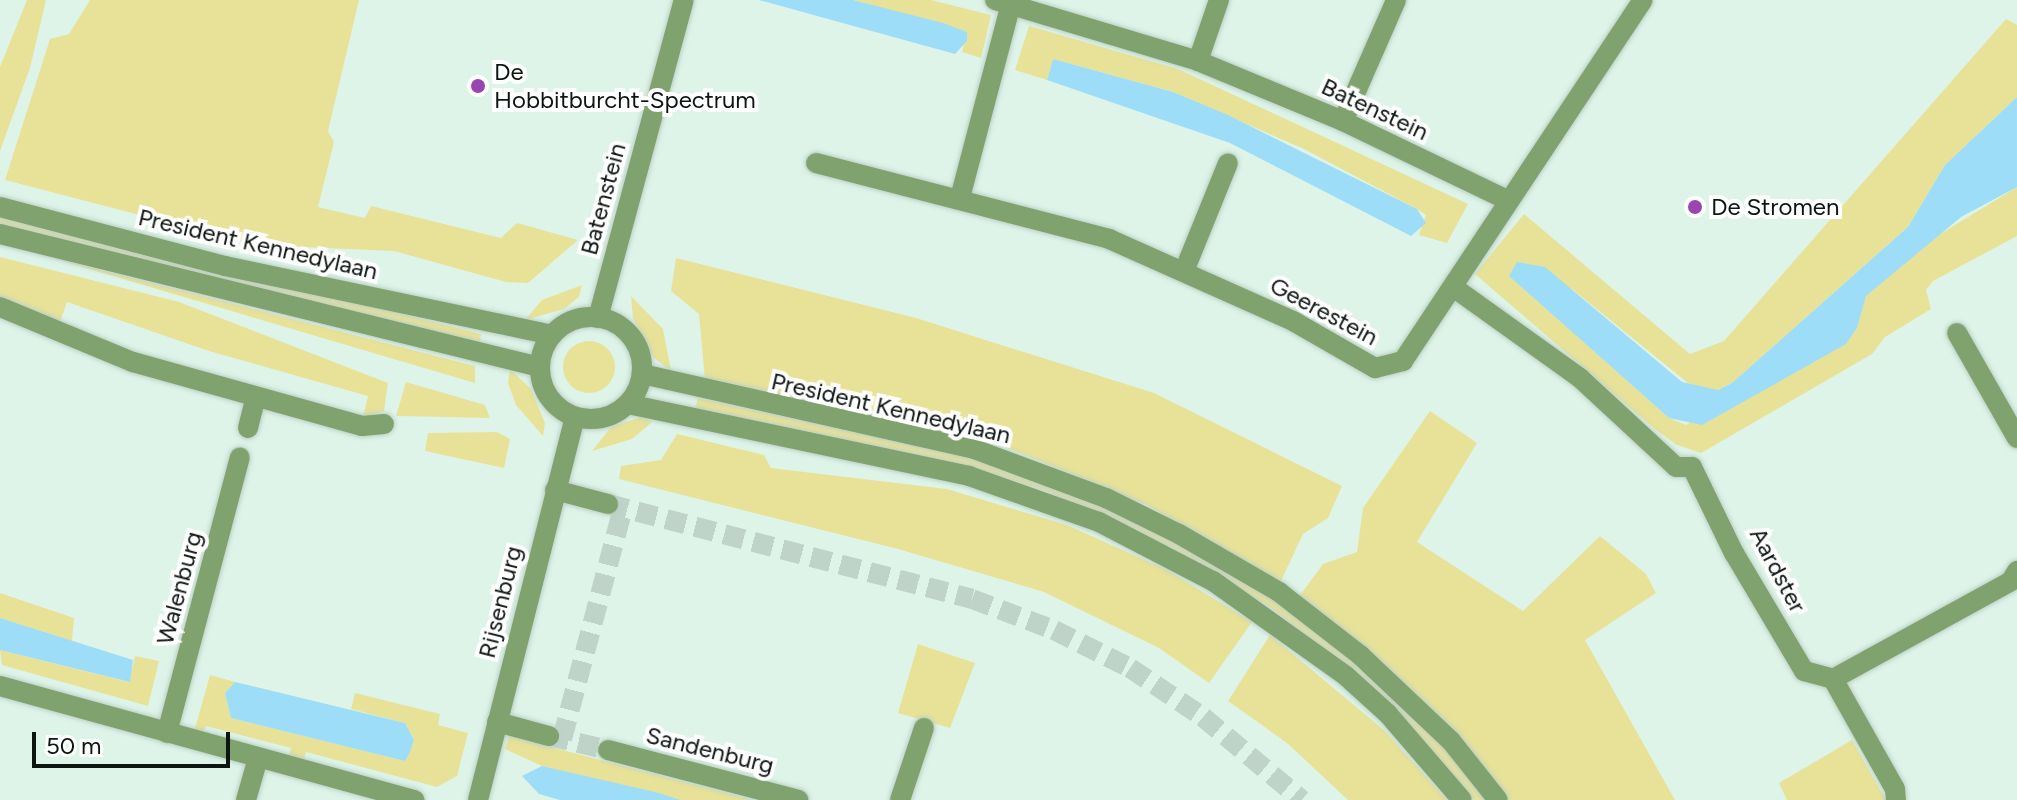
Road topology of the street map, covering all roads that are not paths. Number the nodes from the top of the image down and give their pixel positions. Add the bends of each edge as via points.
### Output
1 (684, 0) edge
2 (1219, 0) edge
3 (1396, 0) edge
4 (1006, 1) edge
5 (1636, 2) edge
6 (1198, 61) junction
7 (1343, 121) junction
8 (816, 163) dead end
9 (1228, 163) dead end
10 (960, 198) junction
11 (1507, 200) junction
12 (0, 207) edge
13 (0, 234) edge
14 (1185, 269) junction
15 (1453, 287) junction
16 (0, 307) edge
17 (598, 318) junction
18 (1957, 333) dead end
19 (552, 335) junction
20 (540, 367) junction
21 (642, 374) junction
22 (256, 397) junction
23 (628, 404) junction
24 (575, 417) junction
25 (384, 424) dead end
26 (248, 428) dead end
27 (2017, 438) edge
28 (240, 457) dead end
29 (555, 490) junction
30 (608, 504) tunnel mouth
31 (2017, 571) edge
32 (1833, 679) junction
33 (0, 686) edge
34 (497, 722) junction
35 (924, 728) dead end
36 (167, 733) junction
37 (549, 736) tunnel mouth
38 (608, 750) tunnel mouth
39 (258, 758) junction
40 (246, 800) edge
41 (415, 800) edge
42 (478, 800) edge
43 (799, 800) edge
44 (900, 800) edge
45 (1462, 800) edge
46 (1498, 800) edge
47 (1896, 800) edge

1 - 17 street, Batenstein
2 - 6 street
3 - 7 street
4 - 6 street, Batenstein
4 - 10 street
5 - 11 street via 1524,185
6 - 7 street, Batenstein
7 - 11 street, Batenstein
8 - 10 street, Geerestein
9 - 14 street
10 - 14 street, Geerestein via 1109,239
11 - 15 street, Geerestein
12 - 19 street, President Kennedylaan via 225,266
13 - 20 street, President Kennedylaan
14 - 15 street, Geerestein via 1375,368 1403,361
15 - 32 street, Aardster via 1580,378 1676,467 1692,467 1734,553 1804,671
16 - 22 street via 133,362
17 - 19 street via 573,320
17 - 21 street via 631,337
18 - 27 street
19 - 20 street
20 - 24 street via 549,398
21 - 23 street
21 - 46 street, President Kennedylaan via 974,449 1106,498 1179,534 1279,592 1360,655 1451,741
22 - 25 street via 362,426
22 - 26 street
23 - 24 street via 603,418
23 - 45 street, President Kennedylaan via 969,476 1099,522 1213,581 1322,658 1388,714
24 - 29 street, Rijsenburg
28 - 36 street, Walenburg
29 - 30 street
29 - 34 street, Rijsenburg
31 - 32 street via 2011,581
32 - 47 street
33 - 36 street
34 - 37 street
34 - 42 street, Rijsenburg
35 - 44 street
36 - 39 street
38 - 43 street, Sandenburg
39 - 40 street
39 - 41 street

